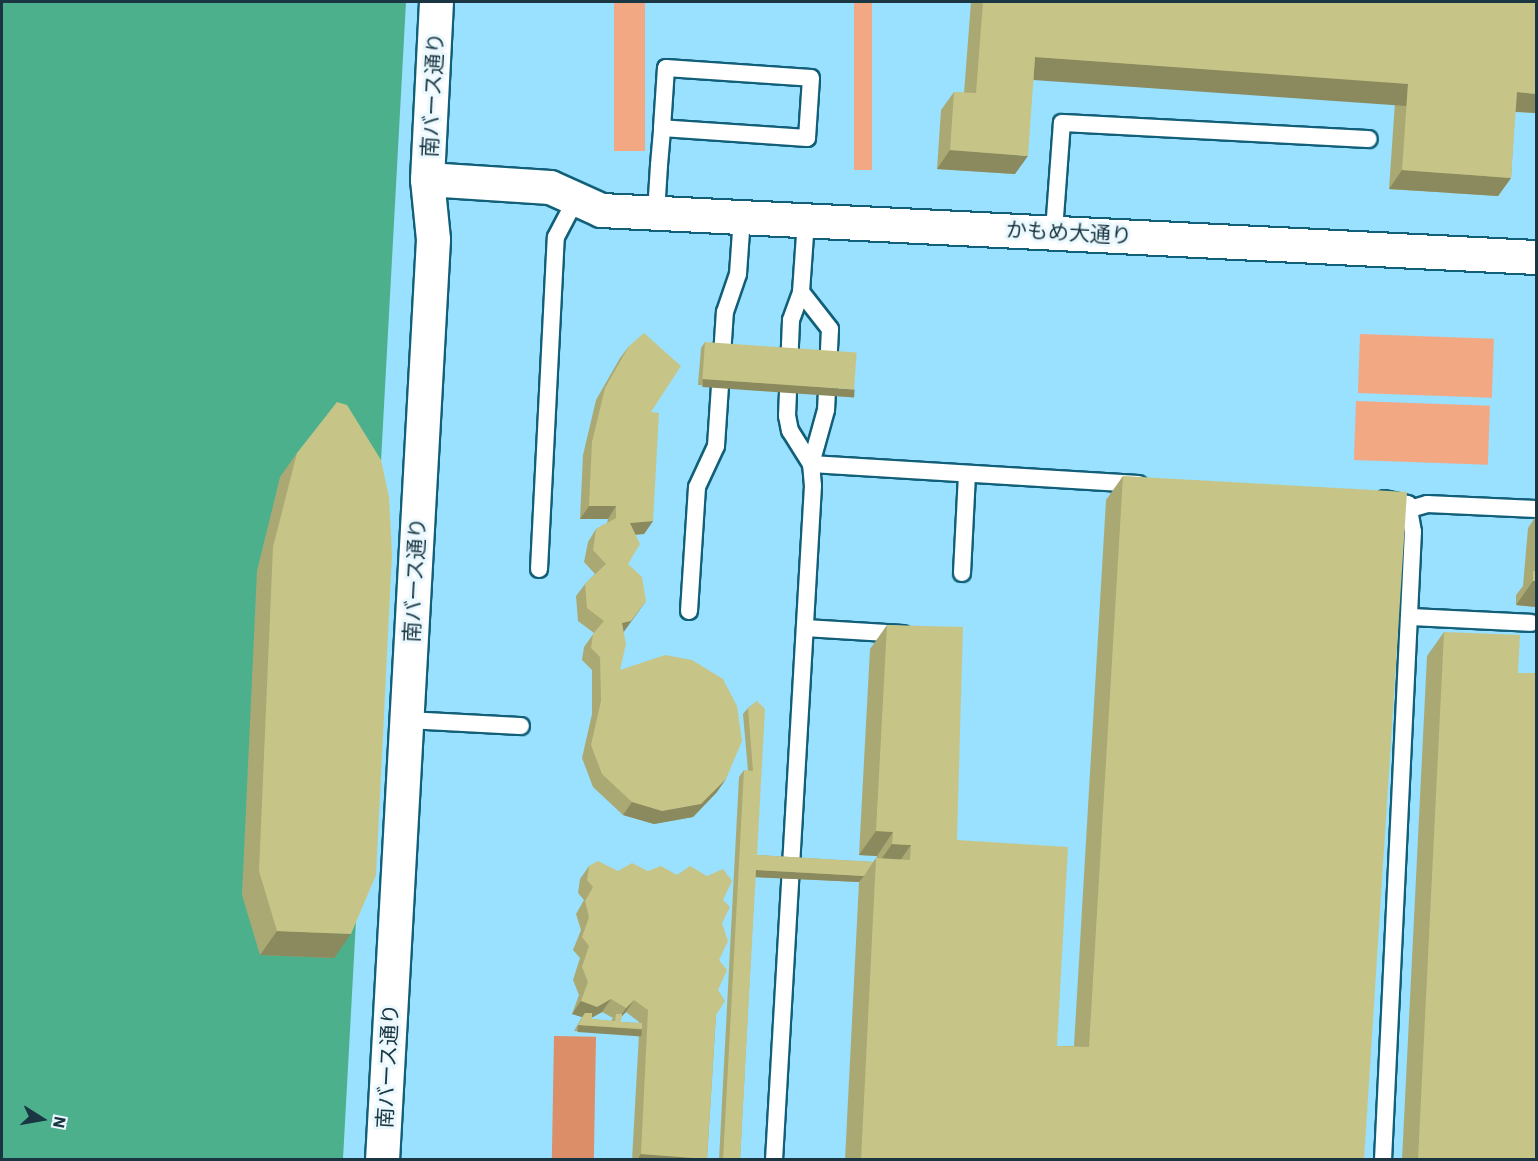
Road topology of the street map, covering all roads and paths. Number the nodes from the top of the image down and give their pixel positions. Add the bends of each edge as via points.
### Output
1 (436, 2) edge
2 (662, 128) junction
3 (1369, 139) dead end
4 (427, 179) junction
5 (588, 205) junction
6 (656, 213) junction
7 (742, 217) junction
8 (806, 220) junction
9 (1054, 231) junction
10 (1536, 257) edge
11 (801, 292) junction
12 (811, 464) junction
13 (968, 474) junction
14 (1154, 485) edge
15 (1362, 498) edge
16 (1410, 509) junction
17 (1536, 509) edge
18 (539, 569) dead end
19 (962, 573) dead end
20 (689, 611) dead end
21 (1409, 618) junction
22 (1531, 623) dead end
23 (805, 628) junction
24 (914, 635) edge
25 (406, 720) junction
26 (521, 726) dead end
27 (382, 1160) edge
28 (774, 1160) edge
29 (1383, 1160) edge

1 - 4 street, 南バース通り
2 - 2 lane via 666,69 811,78 807,138
2 - 6 lane
3 - 9 lane via 1062,123
4 - 5 street via 550,187
4 - 25 street, 南バース通り via 433,238
5 - 6 street, かもめ大通り
5 - 18 lane via 556,237
6 - 7 street, かもめ大通り
7 - 8 street, かもめ大通り
7 - 20 lane via 738,274 726,312 716,446 698,487
8 - 9 street, かもめ大通り
8 - 11 lane
9 - 10 street, かもめ大通り
11 - 12 lane via 791,320 787,416 790,431
11 - 12 lane via 830,329 826,410
12 - 13 lane
12 - 23 lane
13 - 14 lane
13 - 19 lane
15 - 16 lane via 1396,500
16 - 17 lane via 1426,504
16 - 21 lane
21 - 22 lane
21 - 29 lane
23 - 24 lane
23 - 28 lane
25 - 26 lane
25 - 27 street, 南バース通り

